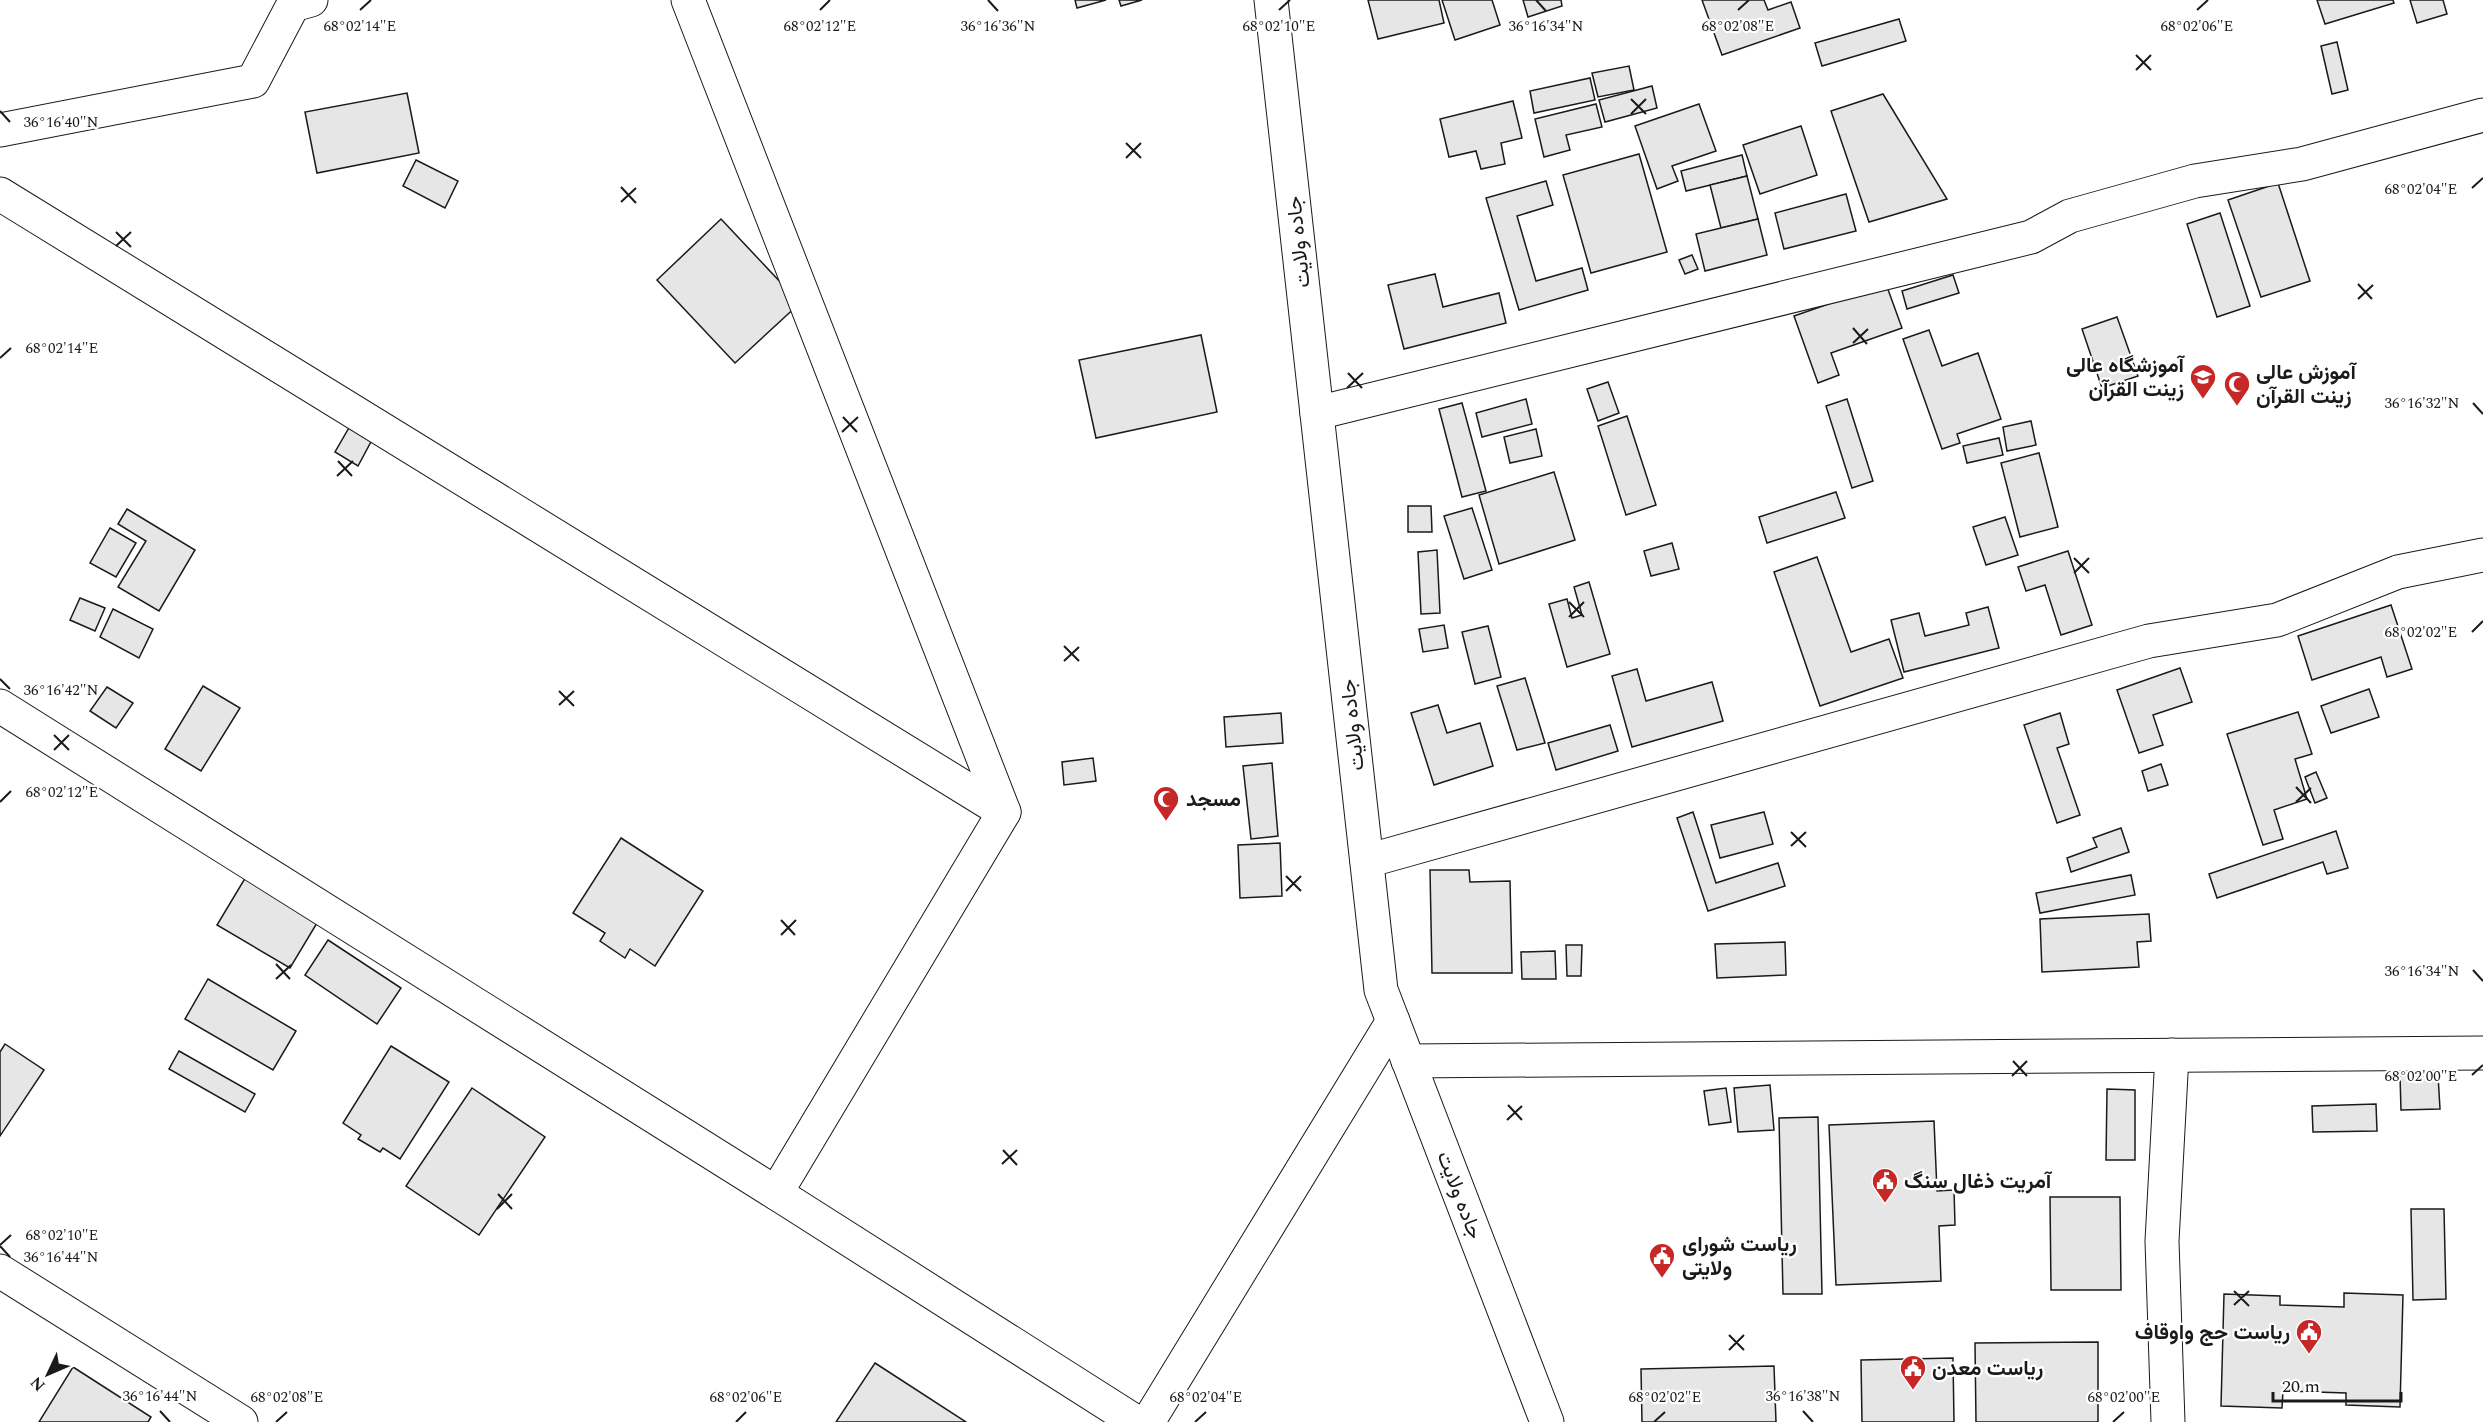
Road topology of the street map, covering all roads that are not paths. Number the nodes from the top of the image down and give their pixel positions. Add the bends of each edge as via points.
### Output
1 (311, 0) edge
2 (688, 0) edge
3 (1271, 0) edge
4 (2483, 115) edge
5 (0, 130) edge
6 (0, 194) edge
7 (1317, 413) junction
8 (2483, 555) edge
9 (0, 706) edge
10 (1004, 812) junction
11 (1367, 861) junction
12 (1393, 1021) junction
13 (2483, 1053) edge
14 (2172, 1055) junction
15 (1408, 1060) junction
16 (776, 1193) junction
17 (0, 1271) edge
18 (241, 1422) edge
19 (1136, 1422) edge
20 (1148, 1422) edge
21 (1547, 1422) edge
22 (2168, 1422) edge

1 - 5 street via 293,5 252,81
2 - 10 street
3 - 7 street, جاده ولایت
4 - 7 street via 2302,164 2195,181 2070,216 2031,237
6 - 10 street
7 - 11 street, جاده ولایت
8 - 11 street via 2398,572 2277,620 2149,641
9 - 16 street
10 - 16 street
11 - 12 street, جاده ولایت via 1381,990
12 - 15 street, جاده ولایت
12 - 20 street
13 - 14 street
14 - 15 street
14 - 22 street via 2162,1241
15 - 21 street, جاده ولایت
16 - 19 street
17 - 18 street

